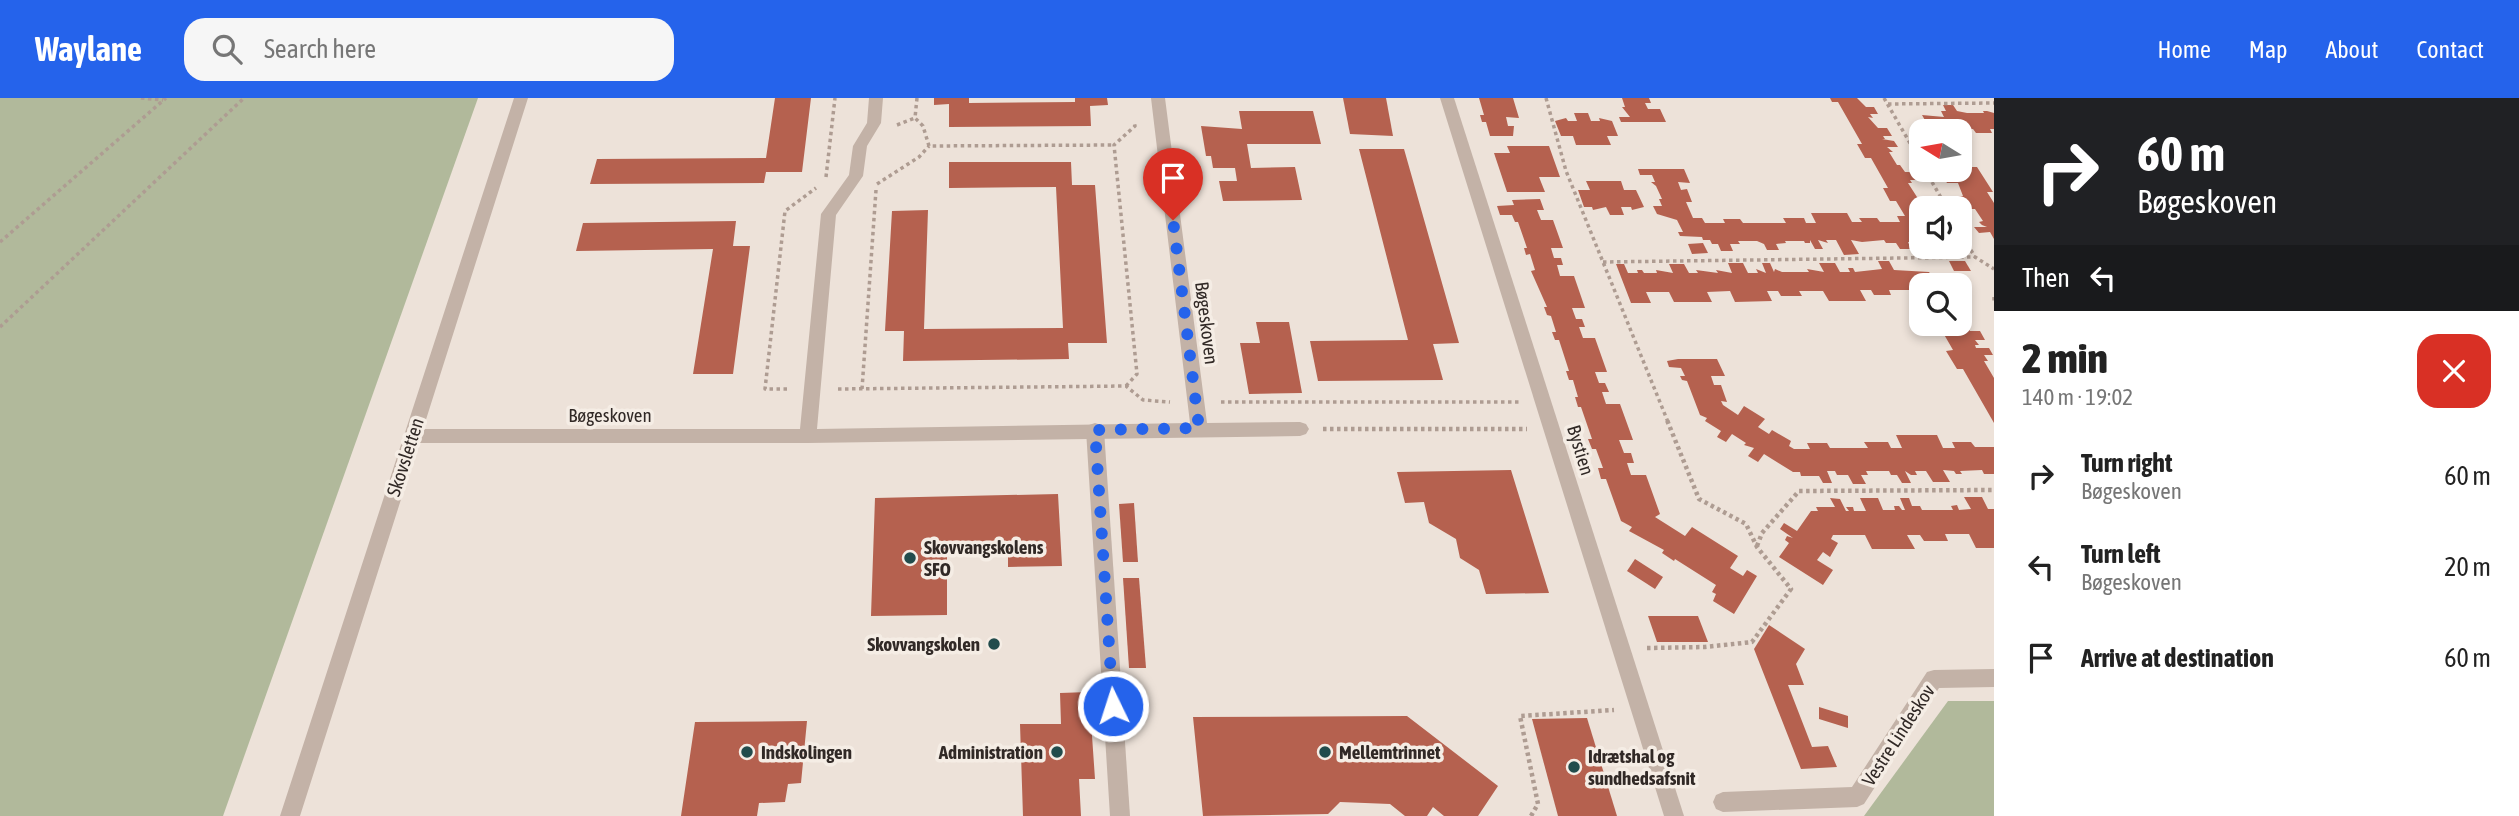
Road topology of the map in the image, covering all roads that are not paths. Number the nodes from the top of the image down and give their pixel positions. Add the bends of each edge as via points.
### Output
1 (521, 98) edge
2 (876, 98) edge
3 (1158, 98) edge
4 (1447, 98) edge
5 (1199, 428) junction
6 (1300, 429) road end
7 (1095, 430) junction
8 (412, 436) junction
9 (808, 436) junction
10 (1994, 678) edge
11 (1723, 802) dead end
12 (290, 816) edge
13 (1120, 816) edge
14 (1674, 816) edge

1 - 8 street, Skovsletten
2 - 9 street via 874,123 860,146 856,176 829,214
3 - 5 street, Bøgeskoven
4 - 14 street, Bystien
5 - 6 street, Bøgeskoven
5 - 7 street, Bøgeskoven
7 - 9 street, Bøgeskoven
7 - 13 street
8 - 9 street, Bøgeskoven
8 - 12 street, Skovsletten
10 - 11 street, Vestre Lindeskov via 1934,678 1857,797

